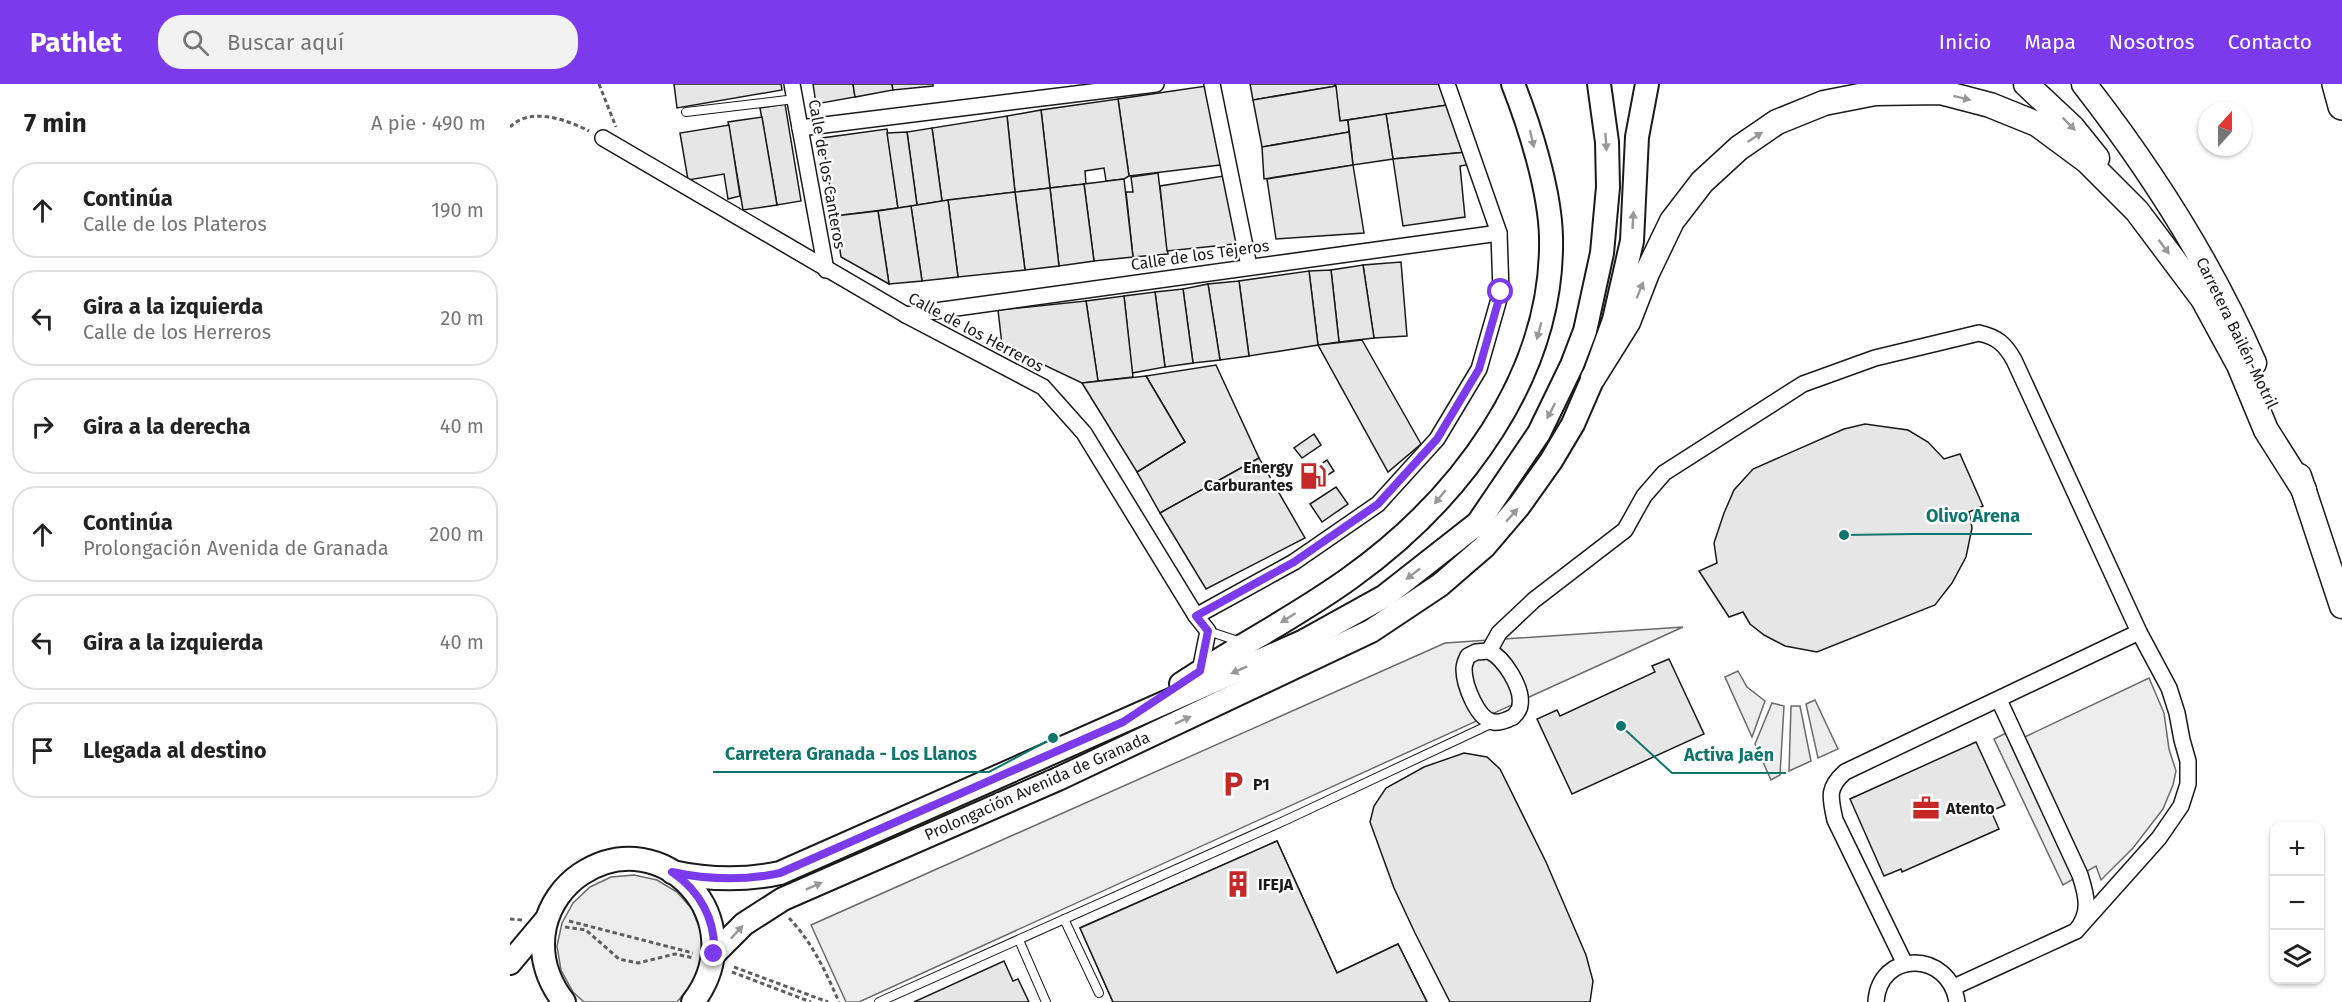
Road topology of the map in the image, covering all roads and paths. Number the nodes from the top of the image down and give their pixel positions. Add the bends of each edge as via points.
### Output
1 (599, 84) edge
2 (1156, 84) edge
3 (1212, 84) edge
4 (1447, 84) edge
5 (1513, 84) edge
6 (1599, 84) edge
7 (1647, 84) edge
8 (2026, 84) edge
9 (2084, 84) edge
10 (2336, 84) edge
11 (794, 92) edge
12 (2342, 106) edge
13 (686, 112) dead end
14 (510, 127) edge
15 (800, 128) junction
16 (603, 138) joint
17 (617, 147) junction
18 (2137, 211) junction
19 (1499, 233) junction
20 (1249, 266) junction
21 (826, 270) junction
22 (906, 315) junction
23 (1593, 378) junction
24 (2304, 490) junction
25 (1385, 596) junction
26 (2342, 606) edge
27 (1196, 616) junction
28 (1208, 631) junction
29 (2139, 632) junction
30 (1276, 644) dead end
31 (1254, 645) junction
32 (1489, 651) junction
33 (1200, 671) junction
34 (1999, 700) junction
35 (1123, 722) junction
36 (1495, 723) junction
37 (672, 872) junction
38 (784, 912) dead end
39 (510, 919) edge
40 (1064, 919) junction
41 (570, 921) dead end
42 (545, 922) junction
43 (2076, 931) junction
44 (1019, 940) junction
45 (703, 956) junction
46 (510, 963) edge
47 (1905, 964) junction
48 (1099, 993) dead end
49 (1956, 995) edge
50 (699, 998) edge
51 (564, 1002) edge
52 (811, 1002) edge
53 (828, 1002) edge
54 (839, 1002) edge
55 (879, 1002) edge
56 (1046, 1002) edge
57 (1876, 1002) edge

1 - 17 path via 615,124
2 - 15 street
3 - 20 street
4 - 19 street
5 -> 31 main road via 1529,125 1551,236 1548,298 1535,346 1515,394 1485,442 1424,517 1350,578
6 -> 25 main road, Prolongación Avenida de Granada via 1607,141 1607,215 1594,294 1572,365 1539,433 1478,523
23 -> 7 main road, Prolongación Avenida de Granada via 1614,320 1632,241 1637,137
8 -> 18 highway via 2072,127
9 - 24 highway, Carretera Bailén-Motril via 2152,175 2201,256 2251,355
10 - 12 highway
11 - 13 lane
11 - 15 street, Calle de los Canteros
14 - 16 path via 537,115 575,124
15 - 21 street, Calle de los Canteros
16 - 17 street, Calle de los Herreros
17 - 21 street, Calle de los Herreros
23 -> 18 highway via 1628,322 1672,221 1702,182 1738,148 1777,123 1824,103 1875,93 1940,92 1990,105 2037,124 2087,161
18 -> 24 highway via 2203,299 2239,365 2266,430
19 - 20 street, Calle de los Tejeros
19 - 27 street via 1501,292 1479,369 1437,439 1378,504 1294,562
20 - 22 street, Calle de los Tejeros
21 - 22 street, Calle de los Herreros
22 - 27 street, Calle de los Herreros via 1043,387 1084,433
45 -> 23 main road, Prolongación Avenida de Granada via 783,899 1058,779 1371,632 1440,585 1484,546 1512,514 1556,452
24 - 26 highway, Carretera Bailén-Motril
25 - 30 lane via 1358,604
25 -> 35 main road, Prolongación Avenida de Granada via 1302,642
27 - 28 street, Calle de los Herreros
28 - 31 lane
28 - 33 street
29 - 32 street via 2014,360 1994,336 1979,333 1875,358 1803,384 1674,467 1644,496 1625,530 1534,600 1499,633
29 - 34 street
29 - 43 street via 2169,688 2188,761 2188,784 2181,806 2159,838
31 - 33 main road
32 - 36 street via 1503,661 1512,675 1521,704 1513,717
32 - 36 street via 1468,656 1464,671 1470,697 1486,719
33 - 35 main road
34 - 43 street via 2080,875 2088,901
34 - 47 street via 1845,772 1834,781 1830,795 1834,820
35 - 37 main road, Prolongación Avenida de Granada via 780,873 747,879 699,878
36 - 40 lane
37 - 42 main road via 636,860 598,865 566,886
37 - 45 main road via 705,907 711,925
38 - 54 path via 825,969
39 - 42 path
40 - 44 lane
40 - 48 lane
41 - 45 path
42 - 45 path via 586,930 619,959 638,963 675,954
42 - 46 main road
42 - 51 main road via 545,965
43 - 49 street
44 - 55 lane
44 - 56 lane
45 - 50 main road via 710,973
47 - 49 street via 1930,965 1947,976
47 - 57 street via 1884,979
52 - 53 path via 733,970

